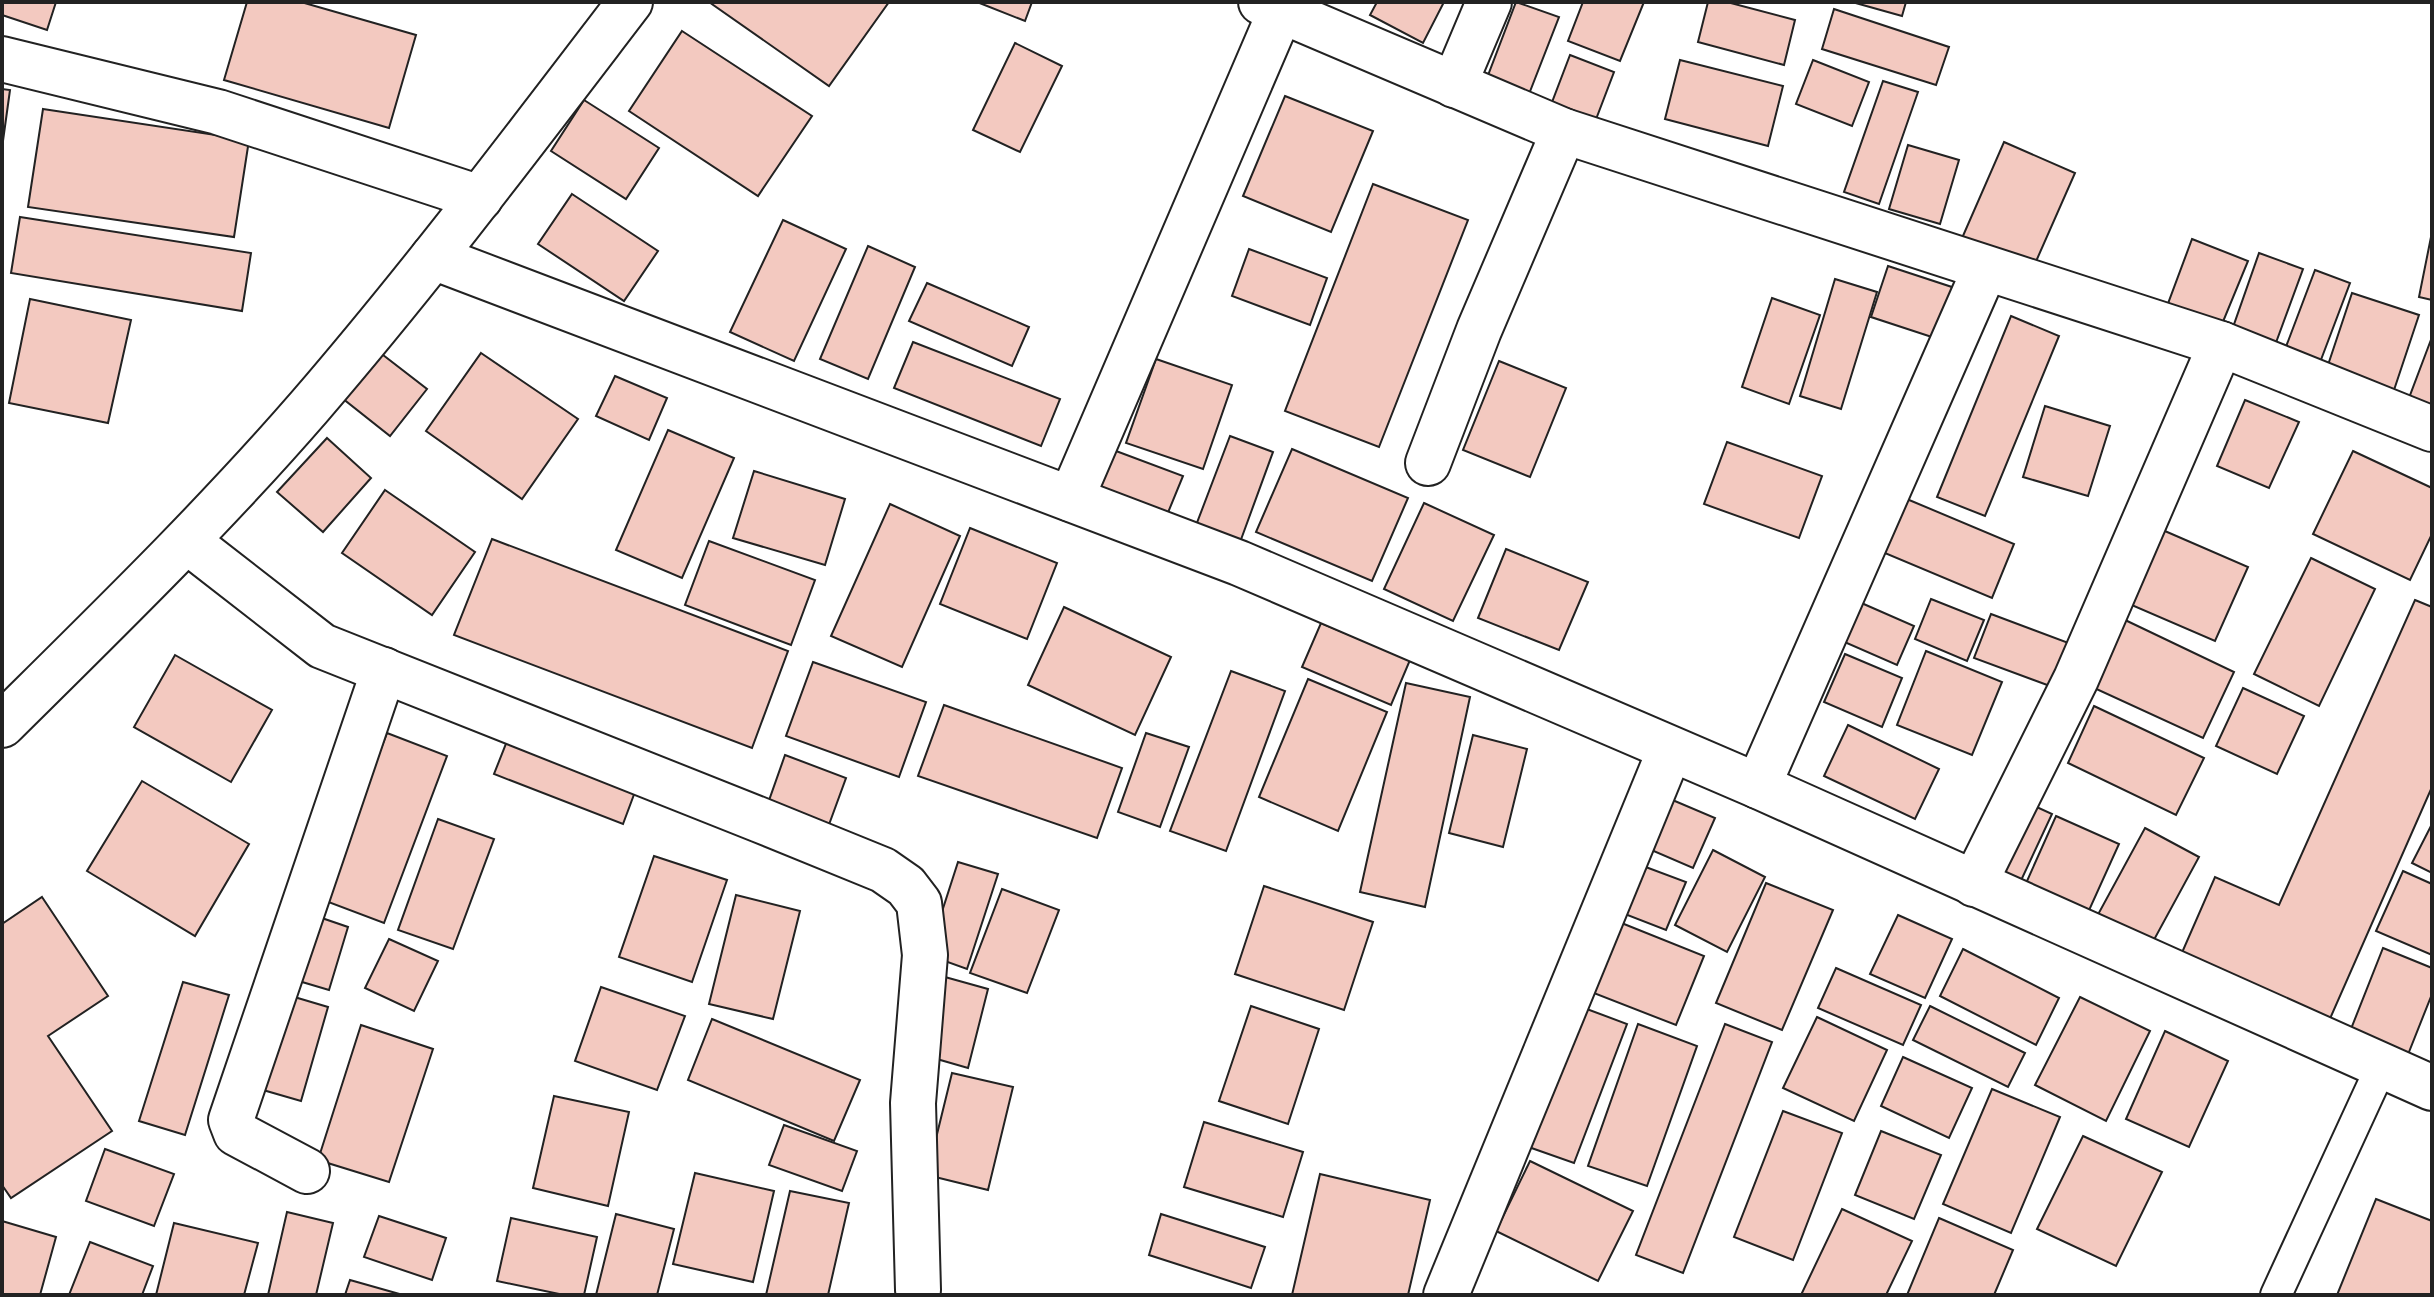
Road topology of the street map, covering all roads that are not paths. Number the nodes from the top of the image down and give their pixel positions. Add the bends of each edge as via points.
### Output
1 (630, 2) edge
2 (1489, 2) edge
3 (1271, 6) edge
4 (2, 59) edge
5 (1454, 85) junction
6 (1564, 131) junction
7 (480, 198) junction
8 (433, 257) junction
9 (1985, 269) junction
10 (2221, 344) junction
11 (2432, 429) edge
12 (1428, 463) dead end
13 (1071, 499) junction
14 (187, 541) junction
15 (384, 670) junction
16 (2, 725) edge
17 (1670, 750) junction
18 (1758, 786) junction
19 (1974, 884) junction
20 (2382, 1065) junction
21 (2432, 1088) edge
22 (307, 1171) dead end
23 (918, 1290) dead end
24 (1446, 1295) edge
25 (2276, 1295) edge

1 - 7 street
2 - 5 street
3 - 5 street
3 - 13 street
4 - 7 street via 218,112
5 - 6 street
6 - 9 street
6 - 12 street
7 - 8 street
8 - 13 street
8 - 14 street via 310,406
9 - 10 street
9 - 18 street
10 - 11 street
10 - 19 street via 2076,679
13 - 17 street via 1239,563
14 - 15 street via 322,646
14 - 16 street
15 - 22 street via 231,1120 236,1133
15 - 23 street via 842,853 906,886 919,903 925,955 913,1103
17 - 18 street
17 - 24 street
18 - 19 street
19 - 20 street
20 - 21 street
20 - 25 lane

